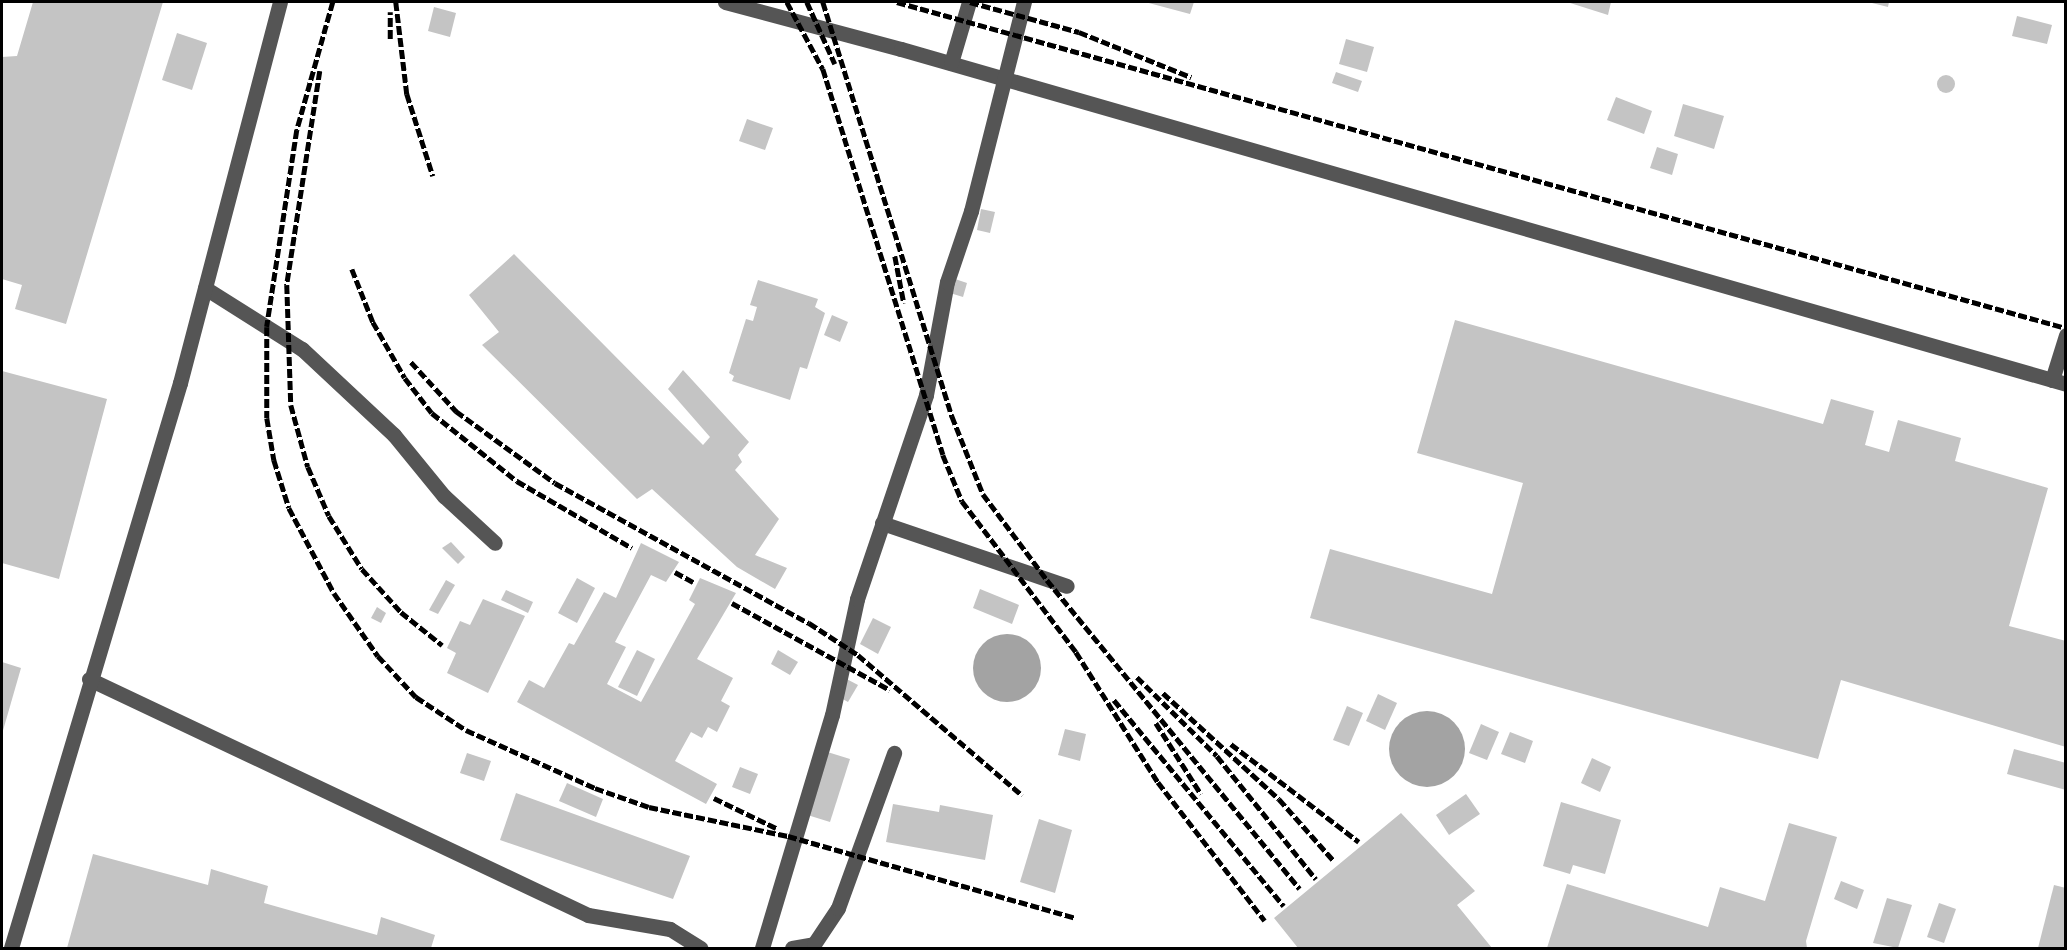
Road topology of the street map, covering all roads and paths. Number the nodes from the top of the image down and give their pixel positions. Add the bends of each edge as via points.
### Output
1 (280, 2) edge
2 (724, 2) edge
3 (969, 2) edge
4 (1024, 2) edge
5 (951, 63) junction
6 (1004, 78) junction
7 (205, 288) junction
8 (2066, 335) edge
9 (2059, 382) edge
10 (882, 523) junction
11 (495, 543) dead end
12 (1067, 586) dead end
13 (89, 680) junction
14 (894, 753) dead end
15 (10, 948) edge
16 (700, 948) edge
17 (762, 948) edge
18 (792, 948) edge

1 - 7 street
2 - 5 street
3 - 5 street
4 - 6 street
5 - 6 street
6 - 9 street
6 - 10 street via 971,211 947,282 926,395
7 - 11 street via 302,349 394,435 444,496
7 - 13 street
8 - 9 street
10 - 12 street
10 - 17 street via 857,598 832,715
13 - 15 street
13 - 16 street via 588,915 670,929
14 - 18 street via 838,908 814,944

